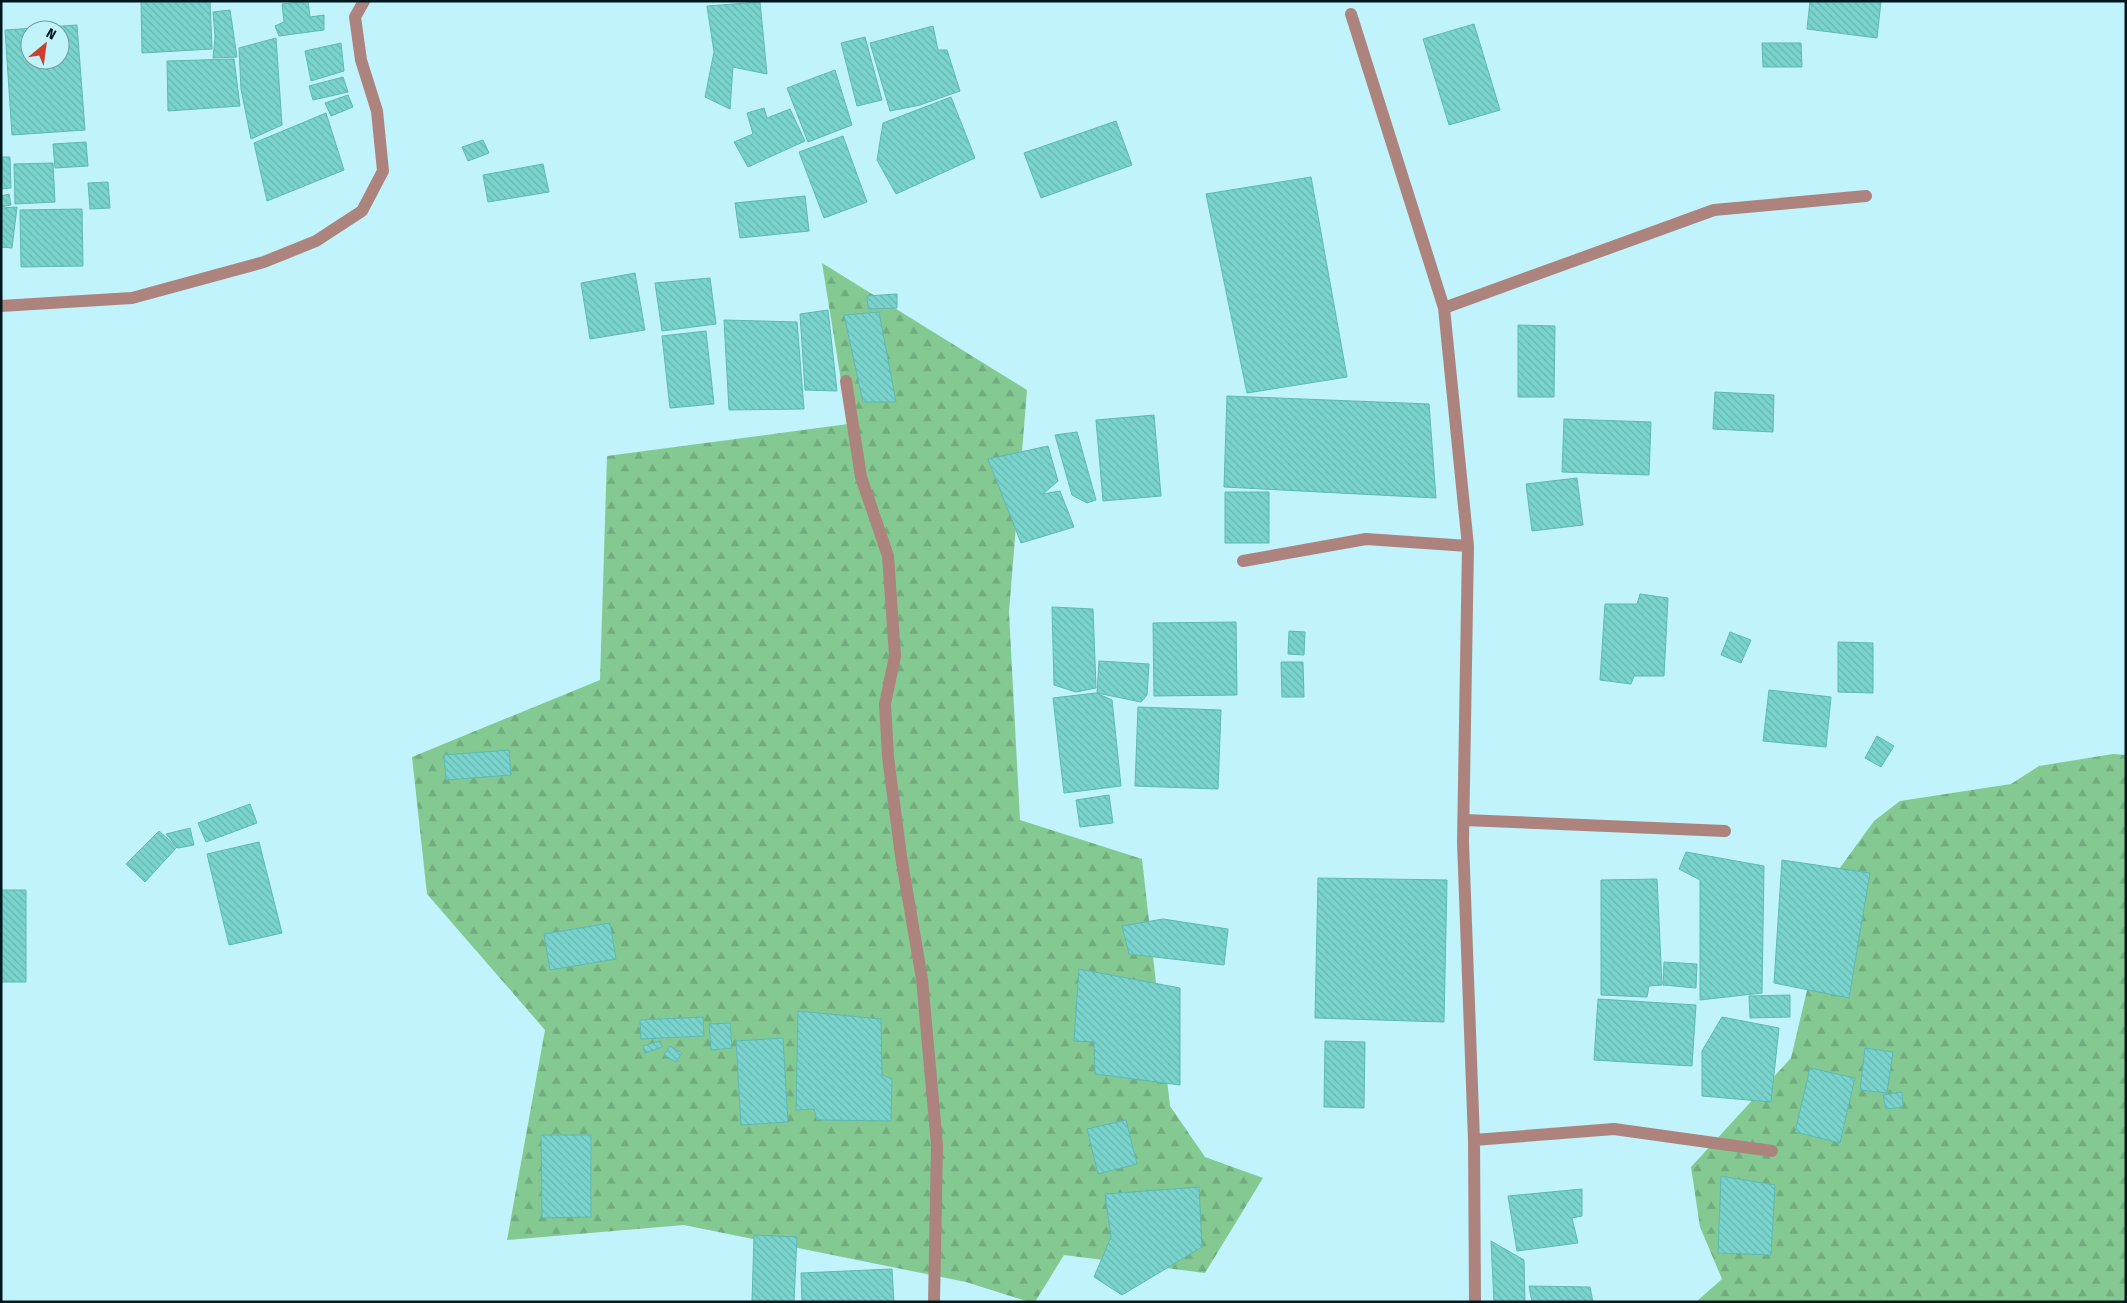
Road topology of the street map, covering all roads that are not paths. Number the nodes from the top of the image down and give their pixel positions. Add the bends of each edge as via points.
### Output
1 (353, 1) edge
2 (364, 1) edge
3 (1351, 14) dead end
4 (355, 17) junction
5 (1866, 196) dead end
6 (1, 306) edge
7 (1444, 308) junction
8 (846, 381) dead end
9 (1468, 546) junction
10 (1243, 561) dead end
11 (1464, 820) junction
12 (1725, 831) dead end
13 (1474, 1140) junction
14 (1772, 1151) dead end
15 (934, 1302) edge
16 (1474, 1302) edge

1 - 4 street
2 - 4 street
3 - 7 street
4 - 6 street via 361,60 376,111 383,171 362,211 316,241 264,262 132,298
5 - 7 street via 1714,210
7 - 9 street
8 - 15 street via 861,477 888,556 895,656 885,704 888,757 922,978 937,1144
9 - 10 street via 1366,539
9 - 11 street
11 - 12 street
11 - 13 street
13 - 14 street via 1614,1129
13 - 16 street

